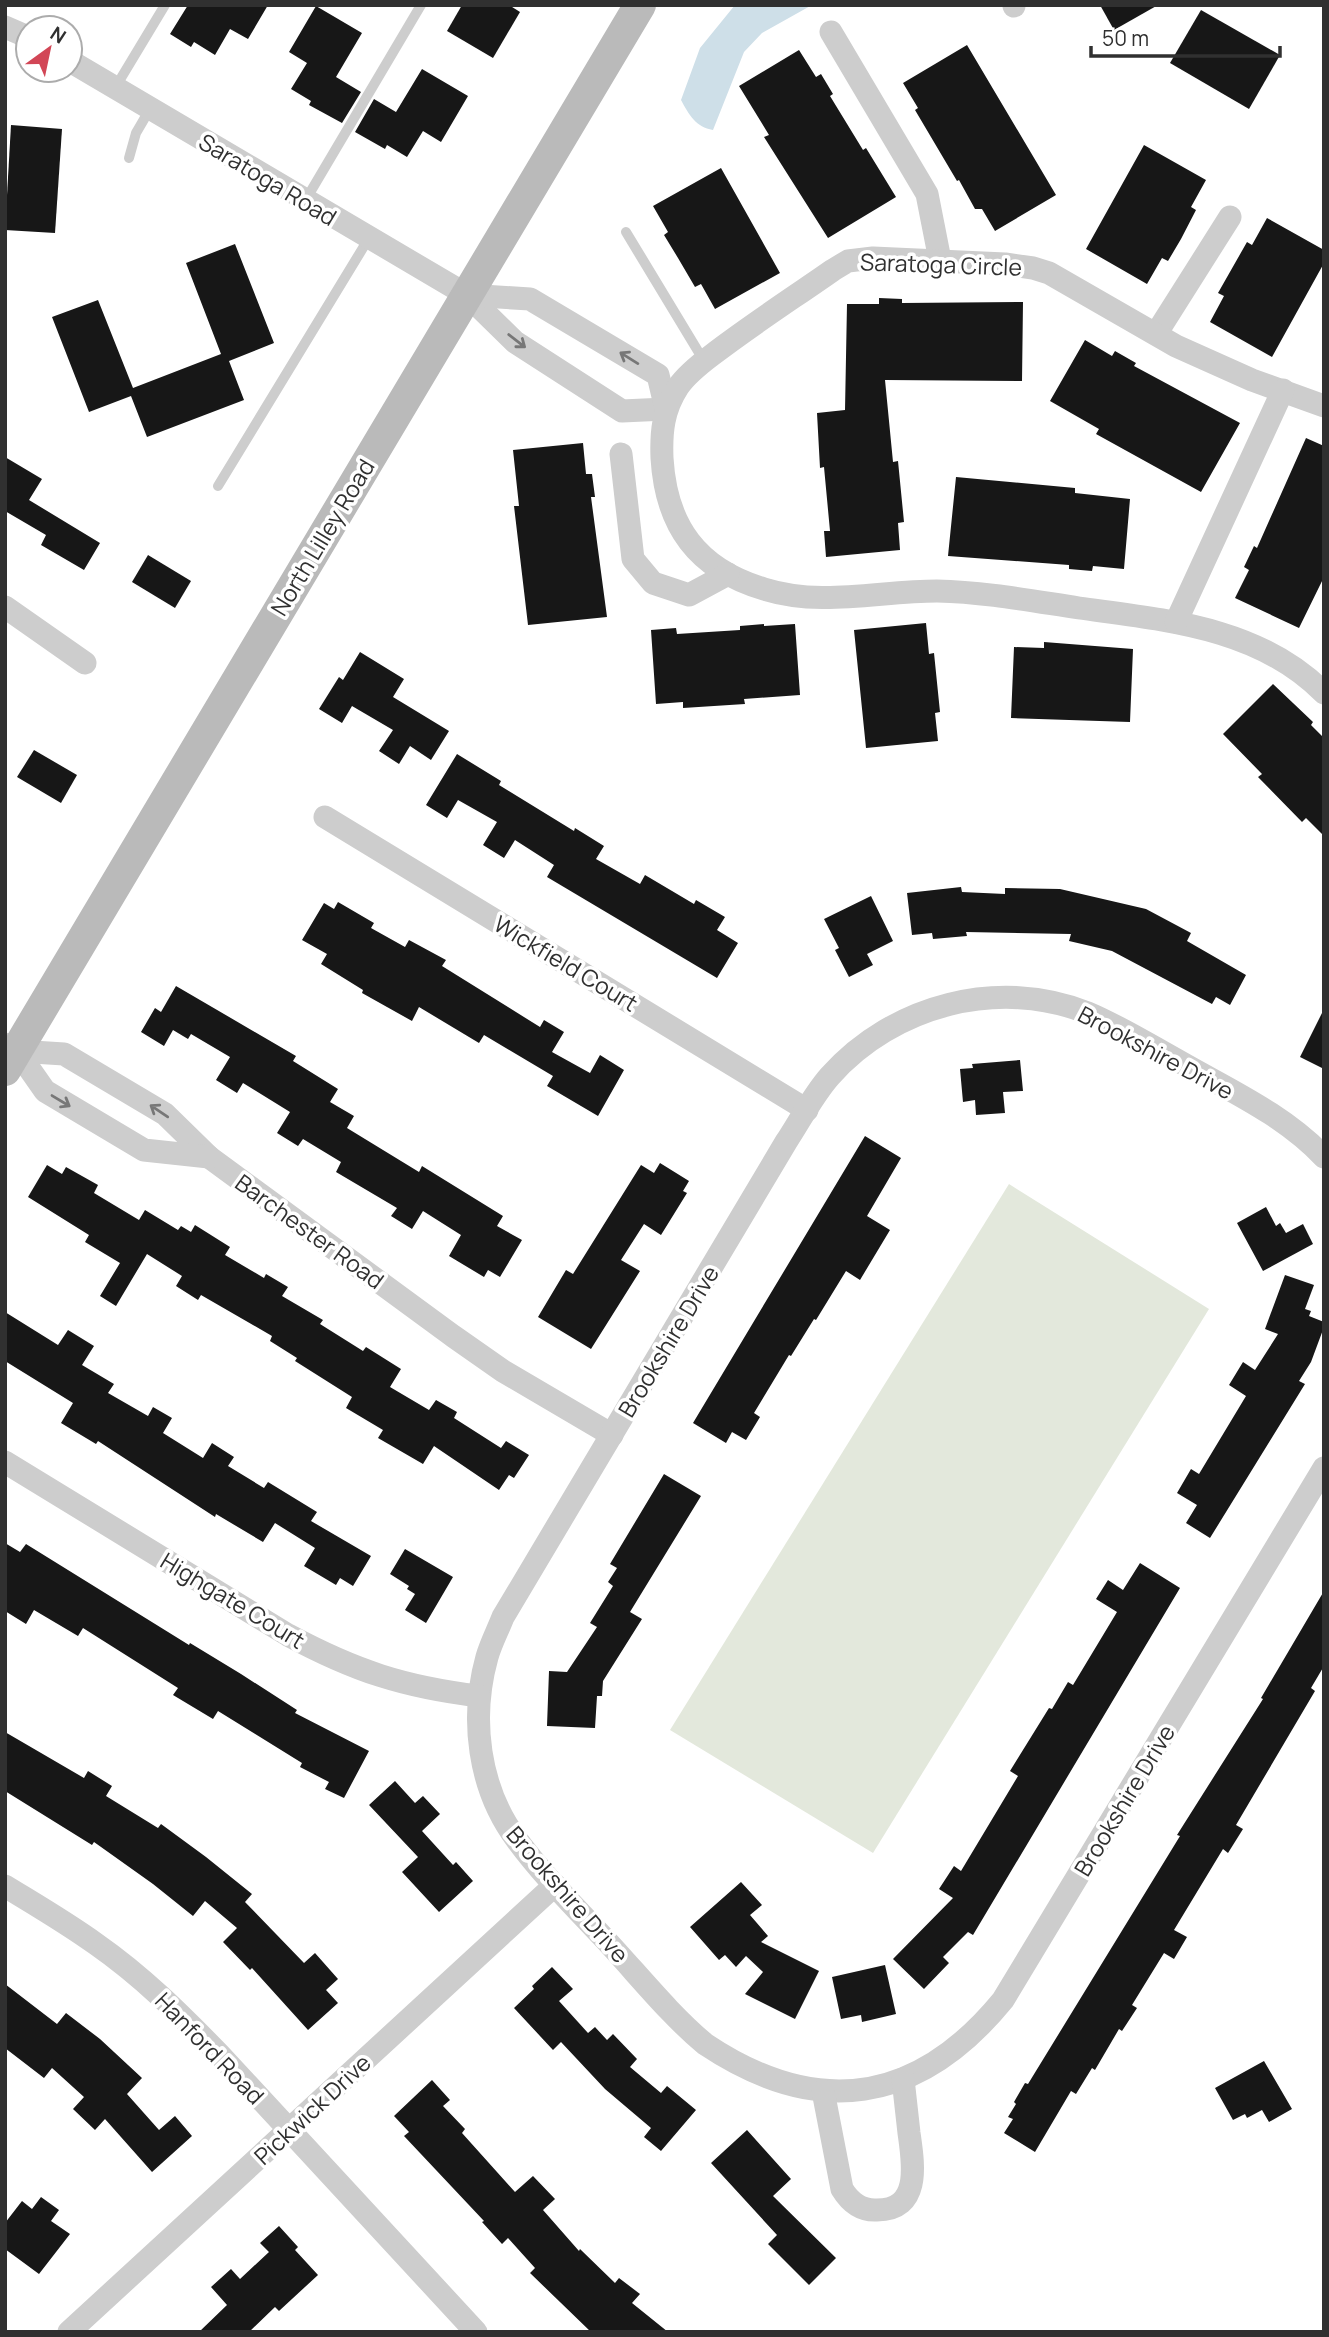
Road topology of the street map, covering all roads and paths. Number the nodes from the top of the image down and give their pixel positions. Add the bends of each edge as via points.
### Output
1 (165, 5) edge
2 (421, 5) edge
3 (640, 5) edge
4 (831, 32) dead end
5 (84, 69) edge
6 (115, 88) junction
7 (150, 109) junction
8 (129, 158) dead end
9 (305, 201) junction
10 (1230, 218) dead end
11 (626, 232) dead end
12 (369, 238) junction
13 (940, 260) junction
14 (467, 295) junction
15 (1156, 334) junction
16 (704, 361) junction
17 (1283, 390) junction
18 (1324, 406) edge
19 (666, 409) junction
20 (621, 454) dead end
21 (218, 486) dead end
22 (728, 574) junction
23 (5, 607) edge
24 (1176, 622) junction
25 (85, 663) dead end
26 (1324, 693) edge
27 (326, 817) dead end
28 (9, 1055) edge
29 (807, 1110) junction
30 (209, 1157) junction
31 (1324, 1157) edge
32 (612, 1435) junction
33 (5, 1462) edge
34 (1324, 1468) edge
35 (479, 1696) junction
36 (555, 1885) junction
37 (5, 1886) edge
38 (902, 2079) junction
39 (823, 2091) junction
40 (289, 2130) junction
41 (69, 2332) edge
42 (476, 2332) edge

1 - 6 lane
2 - 9 lane
3 - 14 street, North Lilley Road
4 - 13 street via 927,194
5 - 6 street, Saratoga Road
6 - 7 street, Saratoga Road
7 - 8 lane
7 - 9 street, Saratoga Road
9 - 12 street, Saratoga Road
10 - 15 street
11 - 16 lane
12 - 14 street, Saratoga Road
12 - 21 lane
13 - 15 street, Saratoga Circle via 1049,273
13 - 16 street, Saratoga Circle via 848,261
14 -> 19 street via 515,342 622,411
19 -> 14 street, Saratoga Circle via 658,375 541,305 530,299
14 - 28 street, North Lilley Road
15 - 17 street, Saratoga Circle
16 - 19 street, Saratoga Circle via 679,386
17 - 18 street, Saratoga Circle
17 - 24 street
19 - 22 street, Saratoga Circle via 661,432 670,509 703,557
20 - 22 street via 633,559 653,583 689,595
22 - 24 street, Saratoga Circle via 797,597 936,591
23 - 25 street
24 - 26 street, Saratoga Circle via 1220,632 1262,649
27 - 29 street, Wickfield Court
28 -> 30 street via 45,1091 144,1150
30 -> 28 street, Barchester Road via 165,1114 74,1059 64,1054
29 - 31 street, Brookshire Drive via 851,1054 914,1015 989,998 1031,999 1064,1005 1118,1028 1272,1114
29 - 32 street, Brookshire Drive
30 - 32 street, Barchester Road via 483,1357
32 - 35 street, Brookshire Drive via 503,1617
33 - 35 street, Highgate Court via 327,1656 401,1683
34 - 38 street, Brookshire Drive via 1003,2000 958,2048
35 - 36 street, Brookshire Drive via 481,1750 493,1796 516,1840
36 - 39 street, Brookshire Drive via 705,2045 764,2077
36 - 40 street, Pickwick Drive
37 - 40 street, Hanford Road via 96,1944 145,1982
38 - 39 street, Brookshire Drive via 864,2089
38 - 39 street via 914,2173 902,2200 881,2211 858,2206 842,2189
40 - 41 street, Pickwick Drive
40 - 42 street, Hanford Road

